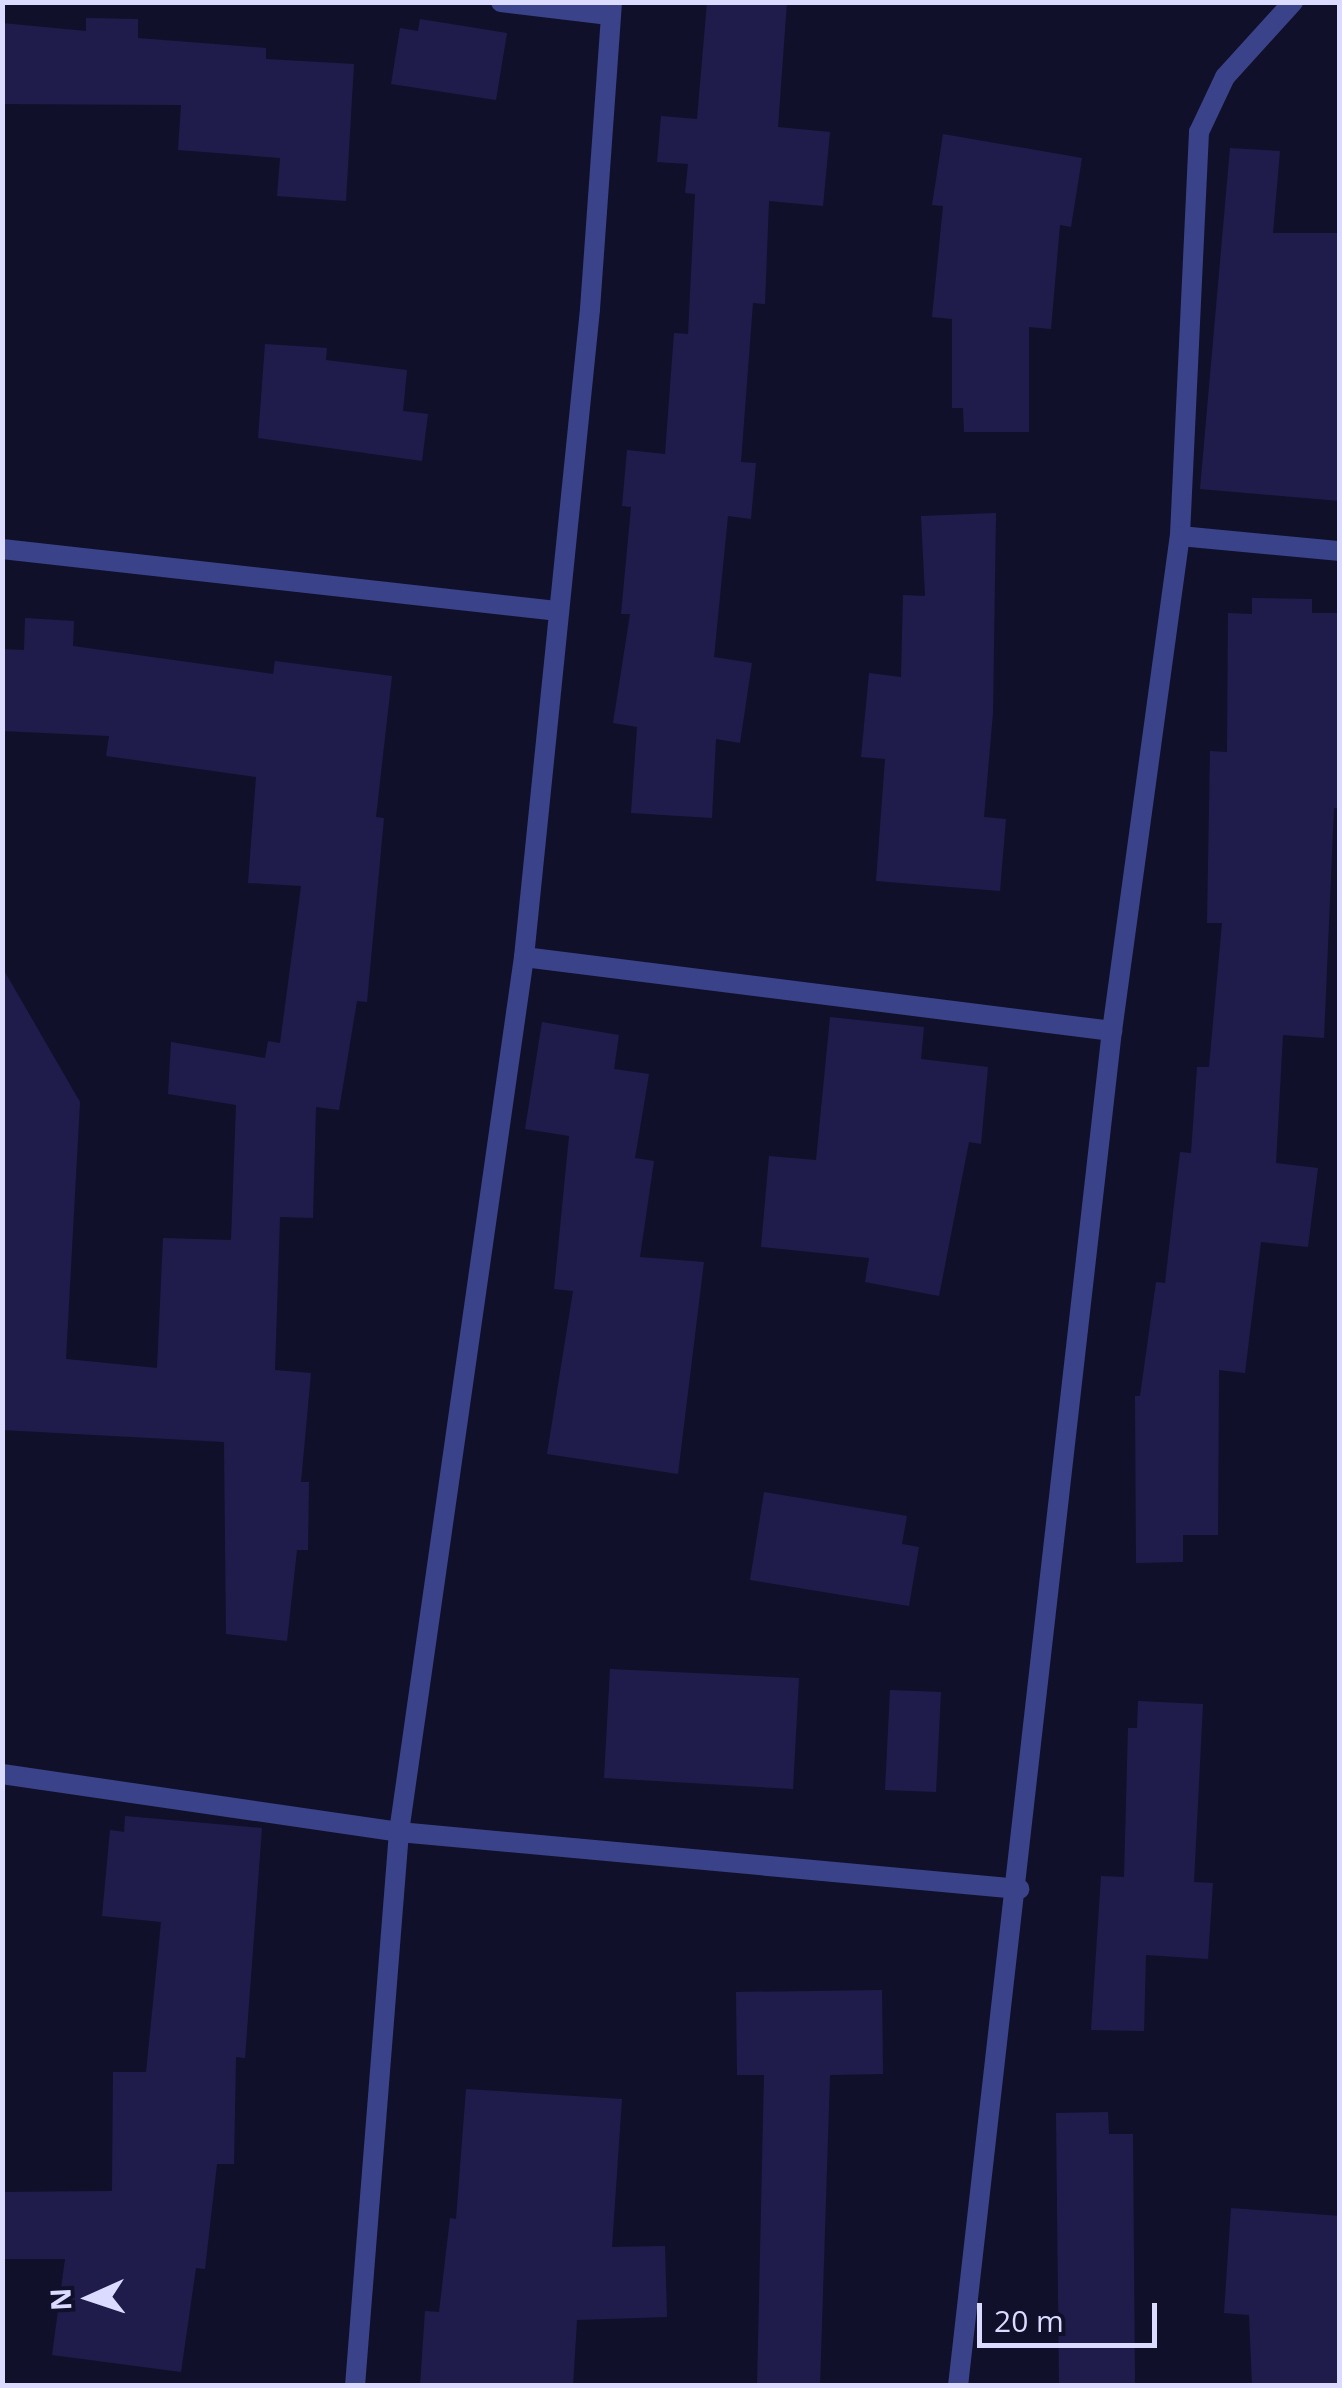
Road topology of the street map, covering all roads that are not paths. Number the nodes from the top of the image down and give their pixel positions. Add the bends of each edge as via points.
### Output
1 (500, 2) edge
2 (1293, 2) edge
3 (611, 9) edge
4 (1180, 536) junction
5 (2, 549) edge
6 (1340, 551) edge
7 (557, 611) junction
8 (524, 958) junction
9 (1112, 1031) junction
10 (2, 1774) edge
11 (399, 1832) junction
12 (1018, 1889) junction
13 (354, 2386) edge
14 (958, 2386) edge

1 - 3 street
2 - 4 street via 1225,78 1199,132
3 - 7 street via 590,309
4 - 6 street
4 - 9 street
5 - 7 street
7 - 8 street
8 - 9 street
8 - 11 street
9 - 12 street
10 - 11 street
11 - 12 street
11 - 13 street
12 - 14 street

